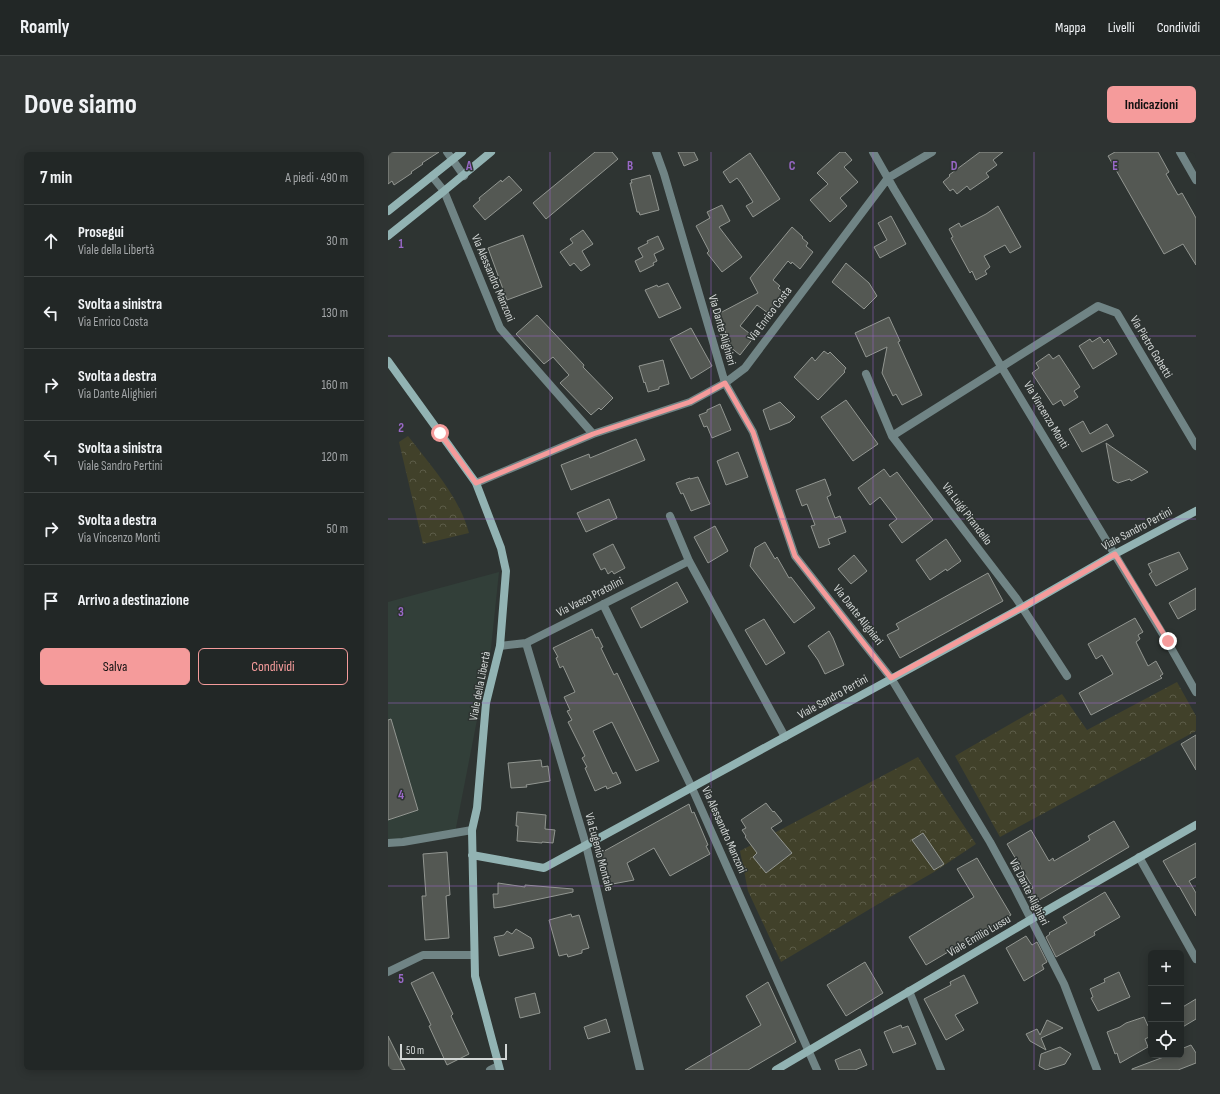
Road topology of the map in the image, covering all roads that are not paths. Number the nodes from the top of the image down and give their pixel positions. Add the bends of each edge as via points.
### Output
1 (447, 152) edge
2 (462, 152) edge
3 (492, 152) edge
4 (656, 152) edge
5 (874, 152) edge
6 (932, 152) edge
7 (1180, 152) edge
8 (452, 160) junction
9 (432, 176) junction
10 (464, 176) junction
11 (888, 178) junction
12 (1196, 180) edge
13 (444, 192) junction
14 (388, 211) edge
15 (388, 236) edge
16 (388, 361) edge
17 (1002, 367) junction
18 (866, 374) dead end
19 (725, 383) junction
20 (593, 434) junction
21 (892, 436) junction
22 (1196, 446) edge
23 (476, 483) junction
24 (1196, 511) edge
25 (670, 516) dead end
26 (1115, 554) junction
27 (689, 561) junction
28 (602, 604) junction
29 (1023, 607) junction
30 (526, 644) junction
31 (500, 646) junction
32 (1067, 676) dead end
33 (891, 678) junction
34 (1196, 692) edge
35 (785, 737) junction
36 (692, 788) junction
37 (1196, 825) edge
38 (472, 830) junction
39 (388, 843) edge
40 (586, 845) junction
41 (472, 855) junction
42 (1139, 856) junction
43 (1030, 920) junction
44 (474, 955) junction
45 (1196, 958) edge
46 (388, 972) edge
47 (909, 991) junction
48 (809, 1050) junction
49 (499, 1068) edge
50 (490, 1070) edge
51 (640, 1070) edge
52 (776, 1070) edge
53 (817, 1070) edge
54 (941, 1070) edge
55 (1097, 1070) edge

1 - 8 street
2 - 8 street
3 - 10 street
4 - 19 street, Via Dante Alighieri
5 - 11 street, Via Vincenzo Monti
6 - 11 street, Via Enrico Costa
7 - 12 street
8 - 9 street
8 - 10 street
9 - 13 street, Via Alessandro Manzoni
9 - 14 street
10 - 13 street
11 - 17 street, Via Vincenzo Monti
11 - 19 street, Via Enrico Costa via 745,368
13 - 15 street
13 - 20 street, Via Alessandro Manzoni via 500,328
16 - 23 street, Viale della Libertà
17 - 21 street
17 - 22 street, Via Pietro Gobetti via 1098,306 1117,312
17 - 26 street, Via Vincenzo Monti
18 - 21 street, Via Luigi Pirandello
19 - 20 street, Via Enrico Costa via 690,402
19 - 33 street, Via Dante Alighieri via 753,432 795,556
20 - 23 street, Via Enrico Costa
21 - 29 street, Via Luigi Pirandello
23 - 31 street, Viale della Libertà via 501,548 506,571
24 - 26 street, Viale Sandro Pertini
25 - 27 street
26 - 29 street, Viale Sandro Pertini
26 - 34 street, Via Vincenzo Monti
27 - 28 street, Via Vasco Pratolini
27 - 35 street
28 - 30 street, Via Vasco Pratolini
28 - 36 street, Via Alessandro Manzoni
29 - 32 street, Via Luigi Pirandello
29 - 33 street, Viale Sandro Pertini
30 - 31 street, Via Vasco Pratolini
30 - 40 street, Via Eugenio Montale
31 - 38 street, Viale della Libertà via 486,703 477,808
33 - 35 street, Viale Sandro Pertini
33 - 43 street, Via Dante Alighieri via 990,842
35 - 36 street, Viale Sandro Pertini
36 - 40 street, Viale Sandro Pertini
36 - 48 street, Via Alessandro Manzoni
37 - 42 street, Viale Emilio Lussu
38 - 39 street
38 - 41 street, Viale della Libertà
40 - 41 street, Viale Sandro Pertini via 544,868
40 - 51 street, Via Eugenio Montale
41 - 44 street, Viale della Libertà
42 - 43 street, Viale Emilio Lussu
42 - 45 street
43 - 47 street, Viale Emilio Lussu
43 - 55 street, Via Dante Alighieri via 1064,984
44 - 46 street via 424,955
44 - 49 street, Viale della Libertà via 475,976
47 - 48 street, Viale Emilio Lussu
47 - 54 street
48 - 52 street, Viale Emilio Lussu
48 - 53 street, Via Alessandro Manzoni
49 - 50 street

